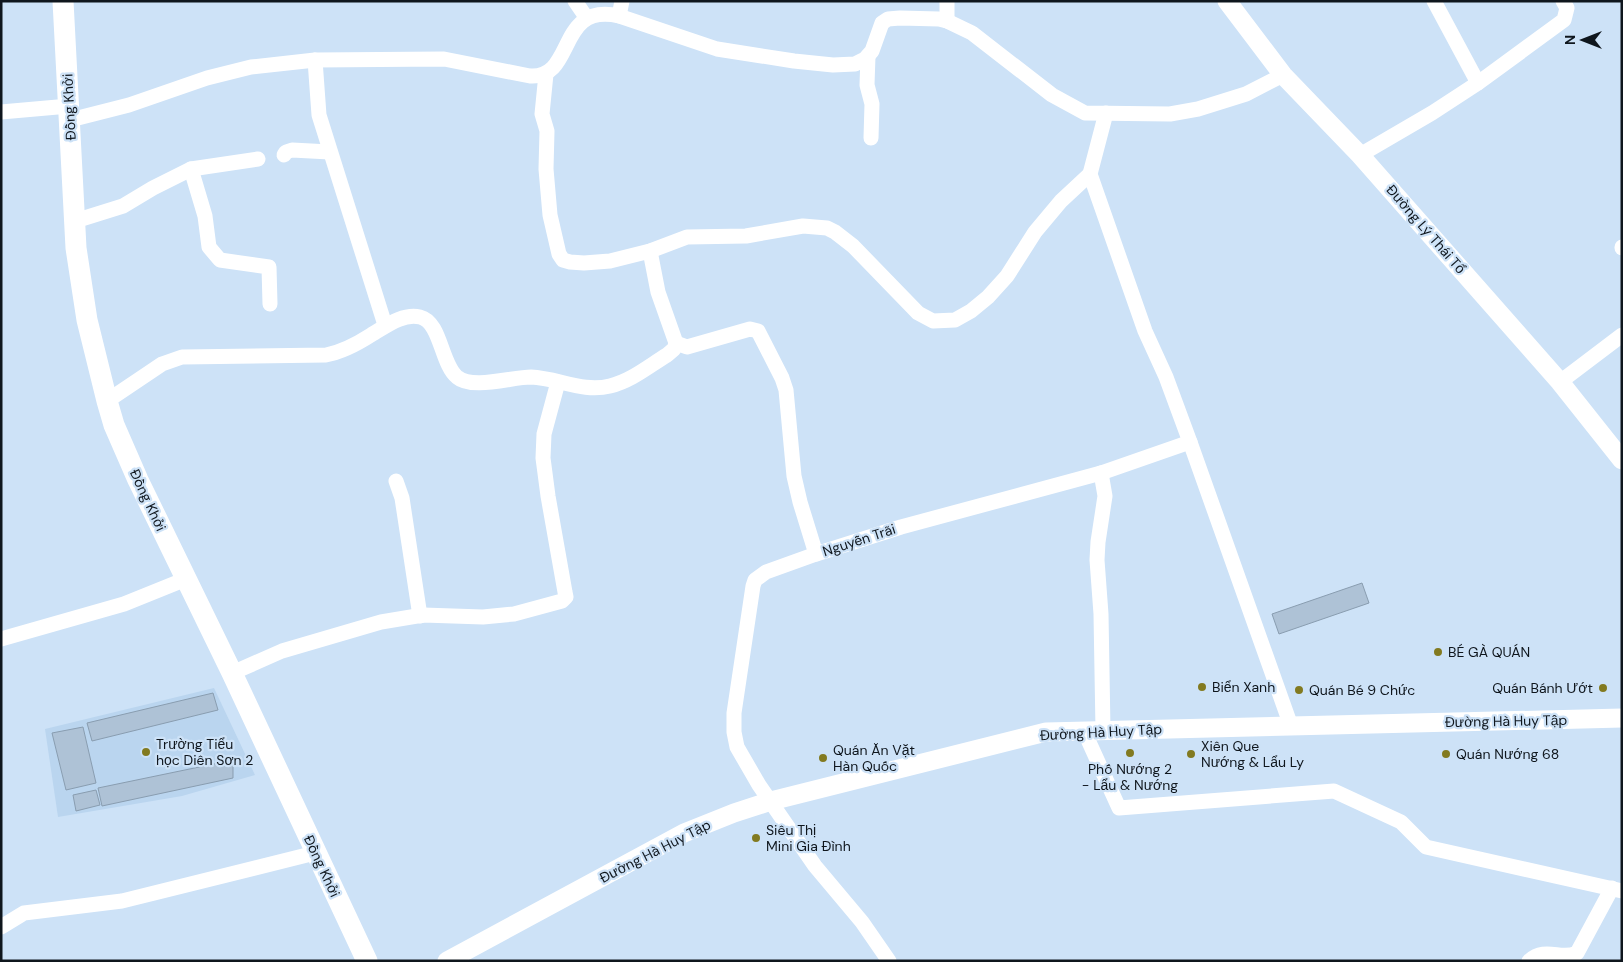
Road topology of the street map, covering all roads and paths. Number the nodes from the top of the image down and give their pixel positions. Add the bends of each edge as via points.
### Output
1 (63, 1) edge
2 (575, 1) edge
3 (947, 1) edge
4 (1227, 1) edge
5 (1434, 1) edge
6 (1563, 1) edge
7 (621, 9) edge
8 (586, 17) junction
9 (947, 21) junction
10 (868, 56) junction
11 (315, 60) junction
12 (546, 74) junction
13 (1282, 75) junction
14 (1478, 83) junction
15 (1, 112) edge
16 (70, 113) junction
17 (1106, 113) junction
18 (871, 138) dead end
19 (330, 152) junction
20 (284, 155) dead end
21 (1360, 155) junction
22 (258, 159) dead end
23 (191, 169) junction
24 (1090, 174) junction
25 (75, 220) junction
26 (650, 251) junction
27 (270, 304) dead end
28 (385, 325) junction
29 (1622, 335) edge
30 (676, 343) junction
31 (558, 382) junction
32 (1560, 382) junction
33 (107, 401) junction
34 (1190, 442) junction
35 (1622, 460) edge
36 (1101, 473) junction
37 (396, 481) dead end
38 (816, 554) junction
39 (186, 579) junction
40 (420, 616) junction
41 (1, 639) edge
42 (232, 674) junction
43 (1622, 718) edge
44 (1292, 726) junction
45 (1094, 731) junction
46 (771, 801) junction
47 (315, 852) junction
48 (1617, 890) edge
49 (1, 927) edge
50 (367, 961) edge
51 (447, 961) edge
52 (889, 961) edge
53 (1529, 961) edge

1 - 16 main road, Đồng Khởi
2 - 8 street
3 - 9 street
4 - 13 street, Đường Lý Thái Tổ
5 - 14 street
6 - 14 street via 1567,8 1564,20
7 - 8 street
7 - 10 street via 717,49 785,60 846,65
8 - 12 street
9 - 10 street via 888,19 880,27
9 - 17 street via 972,33 1074,109 1085,113
10 - 18 street
11 - 12 street via 444,58 530,76
11 - 16 street via 251,67 207,78 129,105
11 - 19 street via 319,115
12 - 26 street via 542,114 547,131 550,215 558,254 563,260 584,263 610,261
13 - 17 street via 1246,94 1198,109 1170,114
13 - 21 street, Đường Lý Thái Tổ
14 - 21 street
15 - 16 street
16 - 25 main road, Đồng Khởi
17 - 24 street
19 - 20 street via 292,150
19 - 28 street
21 - 32 street, Đường Lý Thái Tổ
22 - 23 street
23 - 25 street via 123,206
23 - 27 street via 205,216 209,247 220,260 269,267
24 - 26 street via 1035,232 1007,276 988,297 955,320 933,321 918,313 854,246 827,228 803,226 746,236 687,237
24 - 34 street
25 - 33 main road, Đồng Khởi via 86,320
26 - 30 street via 658,292
28 - 31 street via 413,317 428,321 450,369 465,382 531,377
28 - 33 street via 345,349 326,355 182,357 162,364
29 - 32 street
30 - 31 street via 674,350 667,355 621,382 594,389
30 - 38 street via 687,347 750,329 758,331 786,390 794,476
31 - 40 street via 544,434 542,458 566,597 562,601 514,614
32 - 35 street, Đường Lý Thái Tổ
33 - 39 main road, Đồng Khởi via 138,480
34 - 36 street, Nguyễn Trãi
34 - 44 street
36 - 38 street, Nguyễn Trãi via 901,527
36 - 45 street via 1105,496 1097,560 1102,646
37 - 40 street via 402,498
38 - 46 street, Nguyễn Trãi via 766,572 752,586 734,732 743,760
39 - 41 street via 124,604
39 - 42 main road, Đồng Khởi
40 - 42 street via 359,627 303,644
42 - 47 main road, Đồng Khởi
43 - 44 street, Đường Hà Huy Tập
44 - 45 street, Đường Hà Huy Tập
45 - 46 street, Đường Hà Huy Tập via 1046,732
45 - 48 street via 1119,808 1334,791 1401,822 1426,847
46 - 51 street, Đường Hà Huy Tập via 684,833
46 - 52 street, Nguyễn Trãi via 815,866 862,922
47 - 49 street via 122,901 24,913
47 - 50 main road, Đồng Khởi
48 - 53 street via 1577,953 1542,953

